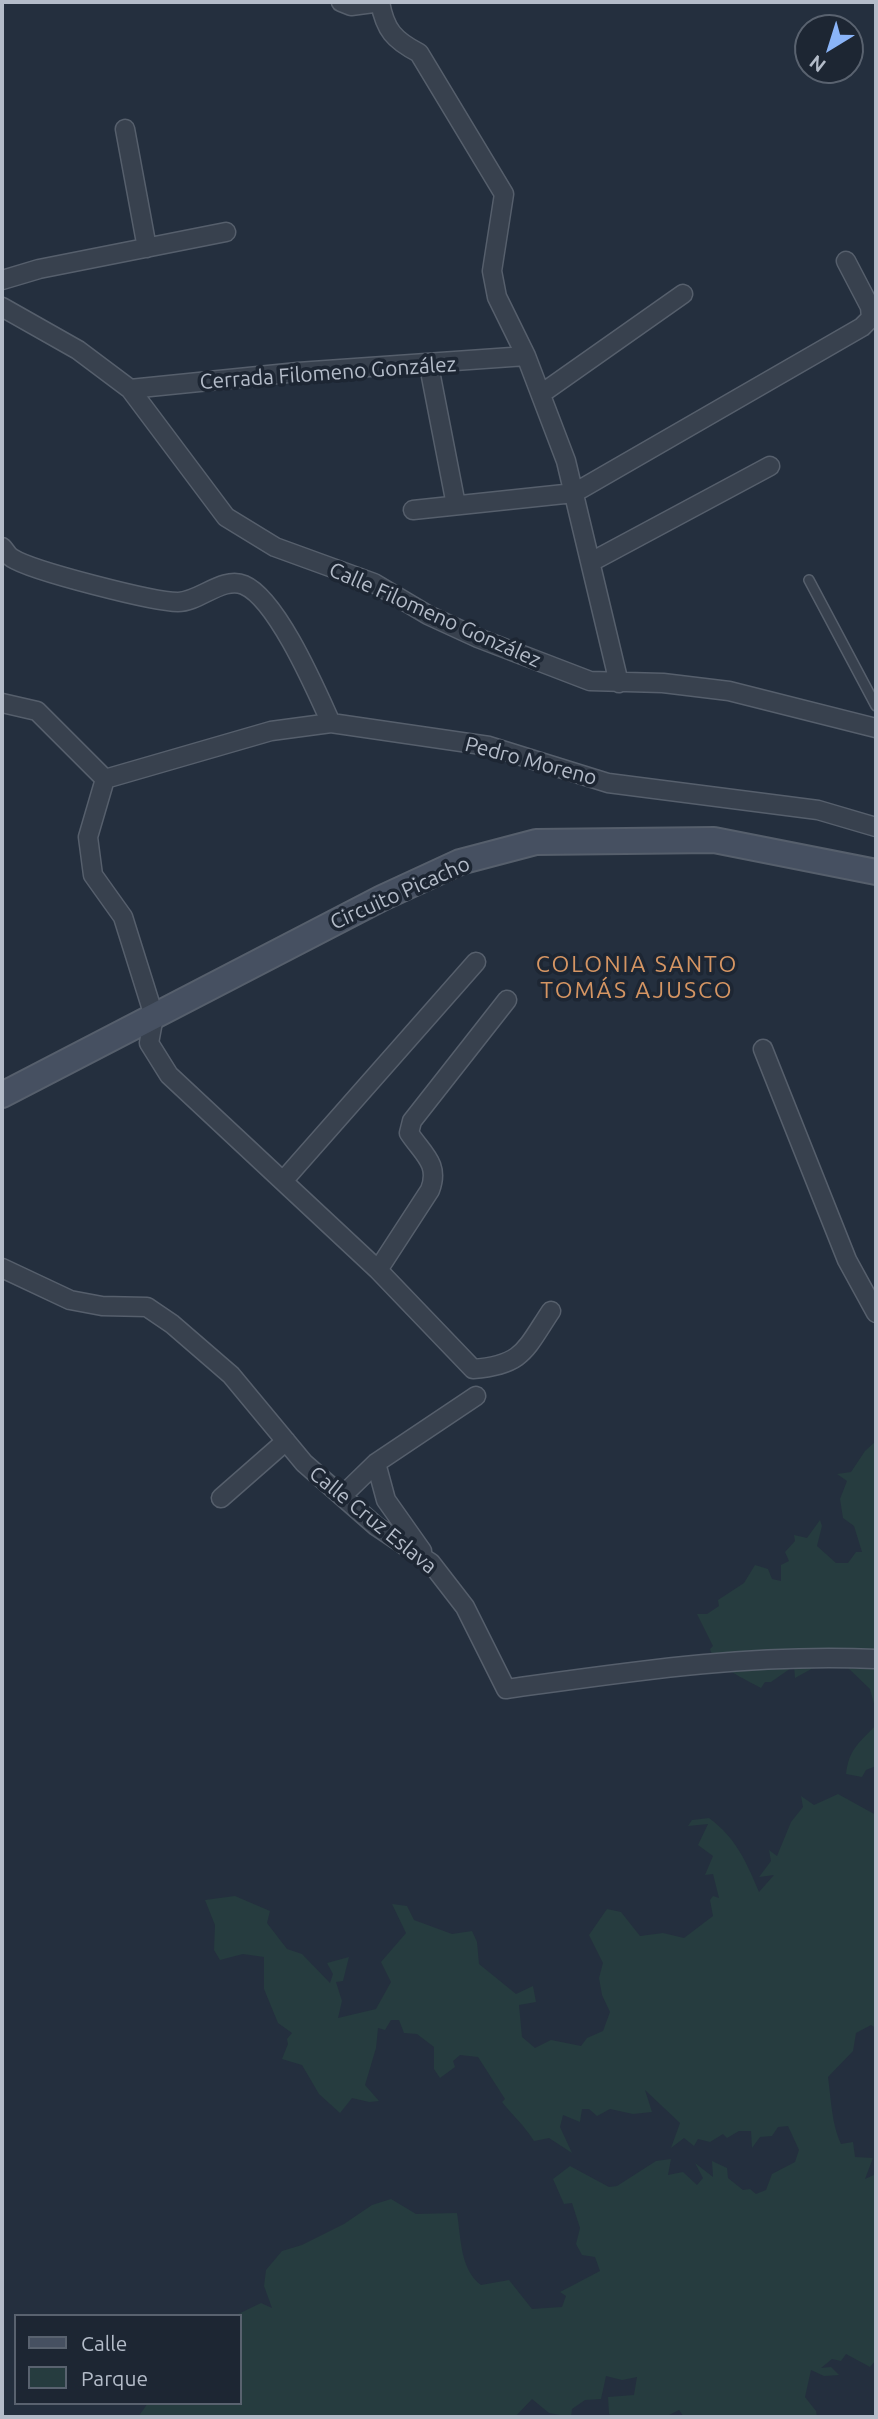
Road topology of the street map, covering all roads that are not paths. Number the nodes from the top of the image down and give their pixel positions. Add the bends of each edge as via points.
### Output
1 (341, 2) edge
2 (380, 2) edge
3 (125, 129) dead end
4 (226, 232) dead end
5 (147, 248) junction
6 (846, 261) dead end
7 (2, 280) edge
8 (683, 294) dead end
9 (2, 307) edge
10 (526, 356) junction
11 (429, 366) junction
12 (130, 389) junction
13 (541, 394) junction
14 (770, 466) dead end
15 (574, 493) junction
16 (456, 505) junction
17 (413, 510) dead end
18 (2, 547) edge
19 (591, 562) junction
20 (809, 580) dead end
21 (620, 683) junction
22 (2, 703) edge
23 (876, 706) edge
24 (331, 723) junction
25 (876, 728) edge
26 (105, 779) junction
27 (876, 827) edge
28 (876, 872) edge
29 (476, 962) dead end
30 (507, 1000) dead end
31 (154, 1016) junction
32 (763, 1049) dead end
33 (2, 1095) edge
34 (283, 1181) junction
35 (2, 1268) edge
36 (378, 1270) junction
37 (551, 1311) dead end
38 (876, 1313) edge
39 (476, 1396) dead end
40 (286, 1441) junction
41 (376, 1463) junction
42 (342, 1496) junction
43 (221, 1499) dead end
44 (431, 1563) junction
45 (876, 1659) edge

1 - 2 street via 351,6
2 - 10 street via 384,23 396,41 419,53 504,194 492,271 497,297
3 - 5 street
4 - 5 street
5 - 7 street
6 - 15 street via 870,307 871,318 862,327
8 - 13 street
9 - 12 street, Calle Filomeno González via 78,350
10 - 11 street, Cerrada Filomeno González
10 - 13 street
11 - 12 street, Cerrada Filomeno González via 299,372
11 - 16 street
12 - 21 street, Calle Filomeno González via 226,517 250,535 374,583 489,643 590,681
13 - 15 street
14 - 19 street
15 - 16 street
15 - 19 street
16 - 17 street
18 - 24 street via 12,558 69,578 179,602 229,583 243,584 258,596 297,649
19 - 21 street
20 - 23 lane
21 - 25 street, Calle Filomeno González via 729,691
22 - 26 street via 37,711
24 - 26 street, Pedro Moreno via 271,731
24 - 27 street, Pedro Moreno via 489,746 608,783 818,810
26 - 31 street via 88,837 93,874 123,917
28 - 31 main road, Circuito Picacho via 714,840 537,842 460,862
29 - 34 street
30 - 36 street via 412,1121 409,1133 433,1164 435,1177
31 - 33 main road, Circuito Picacho
31 - 34 street via 149,1043 169,1075
32 - 38 street via 847,1260
34 - 36 street
35 - 40 street, Calle Cruz Eslava via 70,1300 147,1307 231,1374
36 - 37 street via 473,1369 497,1367 520,1357
39 - 41 street
40 - 42 street, Calle Cruz Eslava
40 - 43 street
41 - 42 street
41 - 44 street via 386,1500
42 - 44 street, Calle Cruz Eslava via 376,1526
44 - 45 street, Calle Cruz Eslava via 466,1606 506,1689 658,1668 828,1657

